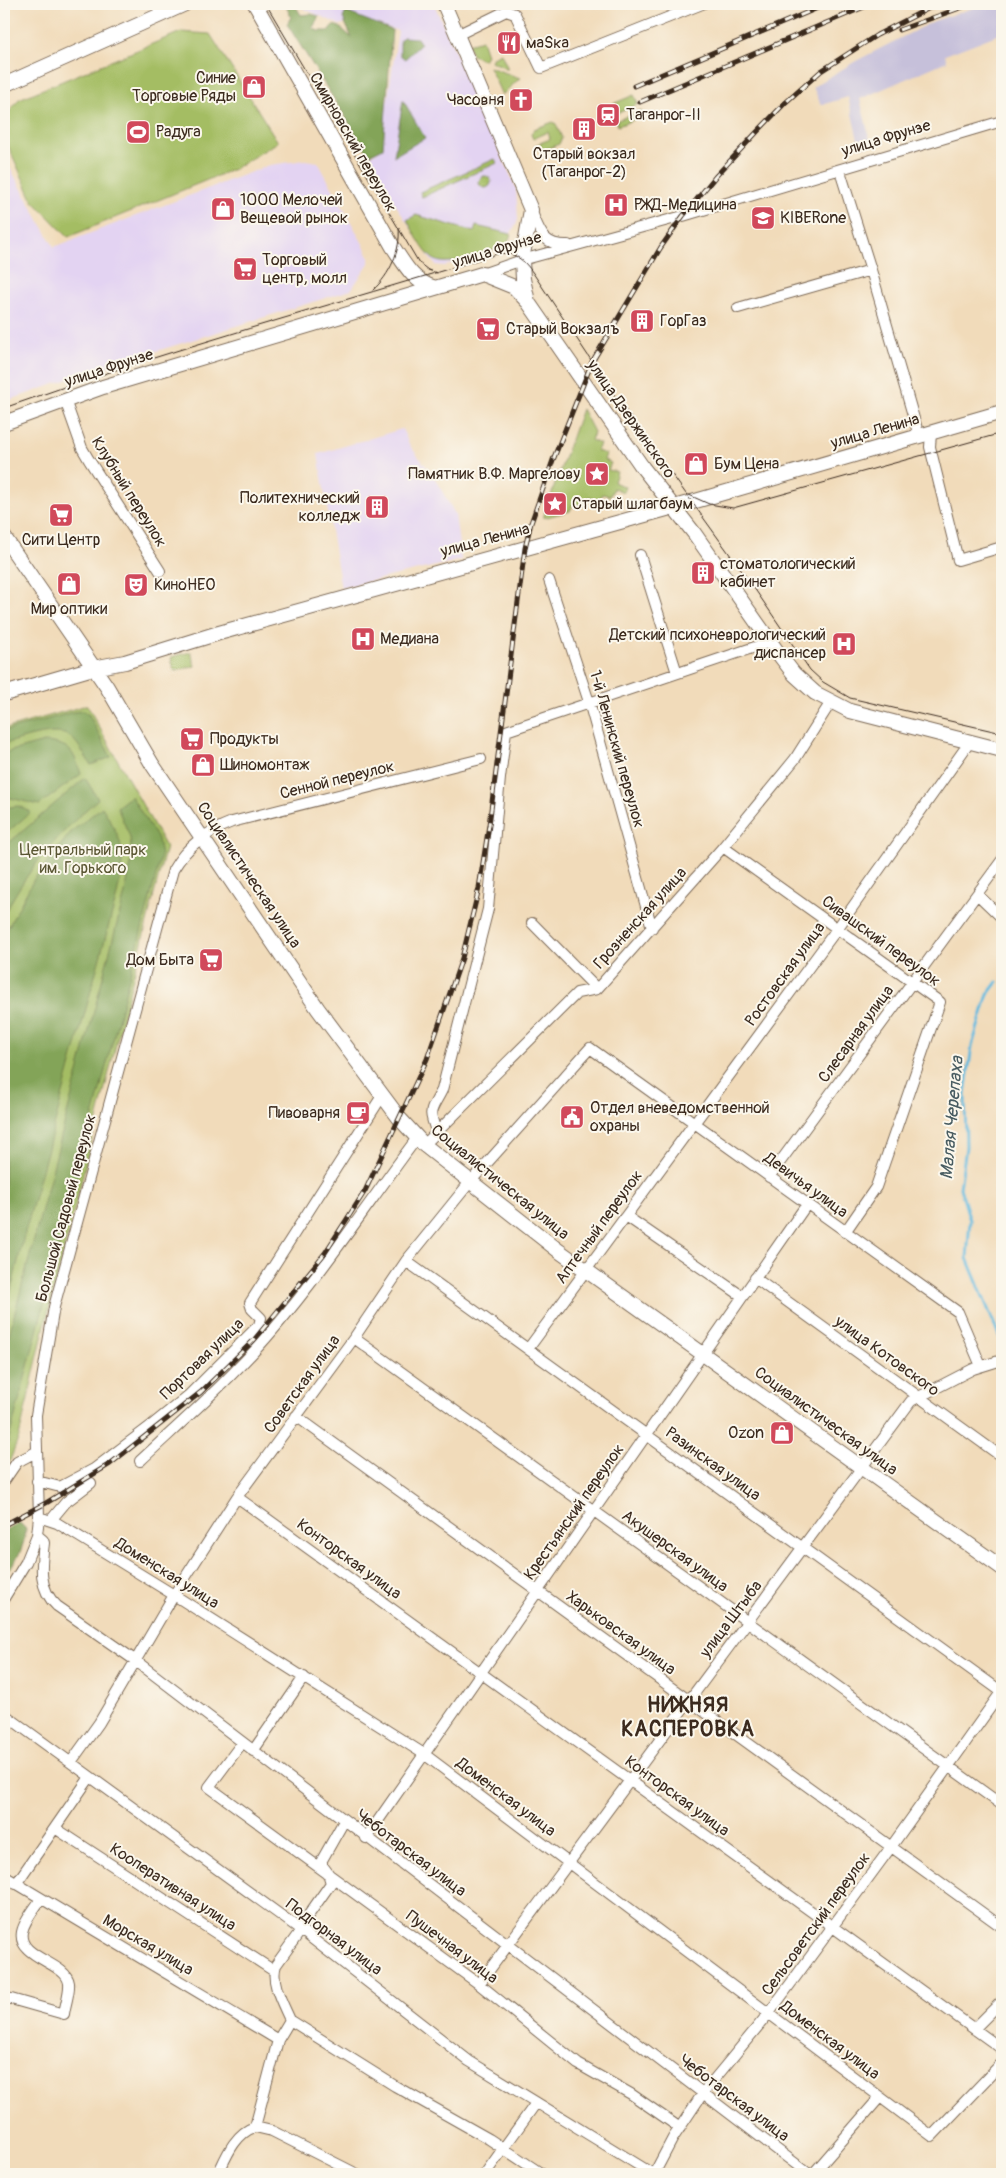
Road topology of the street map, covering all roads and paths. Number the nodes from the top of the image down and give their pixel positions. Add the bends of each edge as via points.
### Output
1 (185, 4) edge
2 (255, 4) edge
3 (444, 4) edge
4 (702, 4) edge
5 (457, 35) junction
6 (4, 85) edge
7 (1002, 121) edge
8 (840, 171) junction
9 (531, 210) junction
10 (582, 244) junction
11 (522, 260) junction
12 (871, 270) junction
13 (482, 274) junction
14 (433, 287) junction
15 (514, 287) junction
16 (528, 302) junction
17 (738, 308) dead end
18 (65, 400) junction
19 (1002, 412) edge
20 (4, 423) edge
21 (925, 434) junction
22 (673, 507) junction
23 (4, 537) edge
24 (1002, 547) edge
25 (640, 555) dead end
26 (160, 571) dead end
27 (549, 580) dead end
28 (770, 642) junction
29 (93, 668) junction
30 (677, 673) junction
31 (4, 694) edge
32 (589, 702) junction
33 (831, 702) junction
34 (969, 743) junction
35 (1002, 750) edge
36 (481, 759) dead end
37 (202, 837) junction
38 (723, 847) junction
39 (1002, 860) edge
40 (978, 894) junction
41 (1002, 918) edge
42 (532, 923) dead end
43 (652, 928) junction
44 (837, 928) junction
45 (912, 983) junction
46 (597, 989) junction
47 (590, 1048) joint
48 (382, 1096) junction
49 (694, 1123) junction
50 (437, 1133) junction
51 (421, 1142) junction
52 (770, 1177) junction
53 (470, 1182) junction
54 (806, 1204) junction
55 (626, 1216) junction
56 (845, 1232) junction
57 (406, 1261) junction
58 (586, 1271) junction
59 (755, 1278) junction
60 (742, 1296) junction
61 (354, 1338) junction
62 (528, 1349) junction
63 (702, 1354) junction
64 (1002, 1360) edge
65 (981, 1366) junction
66 (919, 1397) junction
67 (296, 1416) junction
68 (646, 1434) junction
69 (36, 1452) junction
70 (1002, 1457) edge
71 (140, 1461) dead end
72 (862, 1469) junction
73 (4, 1481) edge
74 (37, 1481) junction
75 (91, 1483) dead end
76 (237, 1497) junction
77 (593, 1511) junction
78 (39, 1517) junction
79 (51, 1520) junction
80 (37, 1535) junction
81 (803, 1548) junction
82 (1002, 1568) edge
83 (537, 1591) junction
84 (174, 1595) junction
85 (4, 1598) edge
86 (748, 1622) junction
87 (136, 1661) junction
88 (481, 1673) junction
89 (304, 1677) junction
90 (1002, 1691) edge
91 (689, 1700) junction
92 (4, 1714) edge
93 (242, 1743) junction
94 (252, 1751) junction
95 (424, 1754) junction
96 (71, 1762) junction
97 (948, 1766) junction
98 (90, 1778) junction
99 (629, 1780) junction
100 (1002, 1805) edge
101 (344, 1821) junction
102 (55, 1828) junction
103 (366, 1838) junction
104 (892, 1847) junction
105 (568, 1862) junction
106 (328, 1873) junction
107 (4, 1876) edge
108 (16, 1884) junction
109 (41, 1899) junction
110 (1002, 1926) edge
111 (832, 1927) junction
112 (301, 1930) junction
113 (506, 1945) junction
114 (274, 1971) junction
115 (479, 1984) junction
116 (4, 1997) edge
117 (1002, 2001) edge
118 (769, 2013) junction
119 (290, 2020) junction
120 (974, 2029) junction
121 (278, 2040) junction
122 (1002, 2049) edge
123 (1000, 2065) dead end
124 (703, 2093) junction
125 (880, 2097) junction
126 (536, 2104) junction
127 (255, 2127) junction
128 (680, 2128) junction
129 (503, 2148) junction
130 (218, 2174) edge
131 (358, 2174) edge
132 (484, 2174) edge
133 (542, 2174) edge
134 (654, 2174) edge
135 (811, 2174) edge

1 - 6 main road
2 - 14 main road, Смирновский переулок via 393,247 412,275
3 - 5 main road
4 - 5 street via 540,68 514,14 506,11
5 - 9 main road
7 - 8 street, улица Фрунзе
8 - 10 street, улица Фрунзе
8 - 12 street
9 - 10 street via 542,237 556,245
9 - 11 main road, улица Дзержинского
10 - 11 street, улица Фрунзе
11 - 13 street, улица Фрунзе
11 - 15 street
11 - 16 main road, улица Дзержинского
12 - 17 street
12 - 21 street
13 - 14 main road, улица Фрунзе
13 - 15 main road
14 - 18 main road, улица Фрунзе
15 - 16 main road
16 - 22 main road, улица Дзержинского
18 - 20 main road, улица Фрунзе
18 - 26 street, Клубный переулок via 82,448
19 - 21 main road, улица Ленина
21 - 22 main road, улица Ленина
21 - 24 street via 958,560
22 - 28 main road, улица Дзержинского
22 - 29 main road, улица Ленина via 125,662
23 - 29 main road, Социалистическая улица
25 - 30 street
27 - 32 street, 1-й Ленинский переулок
28 - 30 street
28 - 33 main road, улица Дзержинского via 794,674
29 - 31 main road, улица Ленина
29 - 37 main road, Социалистическая улица
30 - 32 street
32 - 43 street, 1-й Ленинский переулок
32 - 50 street via 506,730 488,909 442,1090 430,1111
33 - 34 main road, улица Дзержинского via 876,718
33 - 38 street, Грозненская улица via 796,759
34 - 35 main road, улица Дзержинского
34 - 44 street, Ростовская улица
36 - 37 street, Сенной переулок via 232,822
37 - 48 main road, Социалистическая улица via 318,1009
37 - 69 street, Большой Садовый переулок via 177,862 168,883 54,1307 36,1415
38 - 43 street, Грозненская улица
38 - 44 street, Сивашский переулок
39 - 40 street, Слесарная улица
40 - 41 street
40 - 45 street, Слесарная улица
42 - 46 street
43 - 46 street, Грозненская улица
44 - 45 street, Сивашский переулок
44 - 49 street, Ростовская улица
45 - 52 street, Слесарная улица
45 - 56 street, Сивашский переулок via 940,1002 876,1188
46 - 50 street, Грозненская улица via 577,993
47 - 49 street, Девичья улица
47 - 53 street, Советская улица
48 - 51 main road, Социалистическая улица
48 - 74 street, Портовая улица via 250,1303 261,1318 259,1325 188,1396 94,1469 60,1487
49 - 52 street, Девичья улица
49 - 55 street, Аптечный переулок
50 - 51 street, Грозненская улица
51 - 53 main road, Социалистическая улица
51 - 71 street, Портовая улица via 274,1330
52 - 54 street, Девичья улица
53 - 57 street, Советская улица
53 - 58 main road, Социалистическая улица
54 - 56 street, Девичья улица
54 - 59 street, Крестьянский переулок
55 - 58 street, Аптечный переулок
55 - 60 street
56 - 65 street, Девичья улица via 958,1312
57 - 61 street, Советская улица
57 - 62 street, Разинская улица
58 - 62 street, Аптечный переулок
58 - 63 main road, Социалистическая улица
59 - 60 street, Крестьянский переулок
59 - 66 street, улица Котовского
60 - 63 street, Крестьянский переулок
61 - 67 street, Советская улица
61 - 77 street, Акушерская улица
62 - 68 street, Разинская улица
63 - 68 street, Крестьянский переулок
63 - 72 main road, Социалистическая улица
64 - 65 street, улица Штыба
65 - 66 street, улица Штыба
66 - 70 street, улица Котовского
66 - 72 street, улица Штыба via 911,1401
67 - 76 street, Советская улица
67 - 83 street, Харьковская улица
68 - 77 street, Крестьянский переулок
68 - 81 street, Разинская улица
69 - 73 street via 17,1462
69 - 74 street, Большой Садовый переулок
72 - 81 street, улица Штыба
72 - 82 main road, Социалистическая улица
74 - 78 street, Большой Садовый переулок
75 - 79 street via 66,1502
76 - 84 street, Советская улица
76 - 88 street, Конторская улица
77 - 83 street, Крестьянский переулок
77 - 86 street, Акушерская улица
78 - 79 street, Доменская улица
78 - 80 street, Большой Садовый переулок
79 - 84 street, Доменская улица
80 - 85 street, Большой Садовый переулок via 26,1562
80 - 87 street, Чеботарская улица via 43,1540 42,1580 53,1603
81 - 86 street, улица Штыба
81 - 90 street, Разинская улица
83 - 88 street, Крестьянский переулок
83 - 91 street, Харьковская улица
84 - 87 street, Советская улица
84 - 89 street, Доменская улица
86 - 91 street, улица Штыба
86 - 97 street, Акушерская улица
87 - 93 street, Чеботарская улица
87 - 96 street, Советская улица
88 - 95 street, Крестьянский переулок
88 - 99 street, Конторская улица
89 - 94 street
89 - 95 street, Доменская улица
90 - 97 street, Сельсоветский переулок
91 - 99 street, улица Штыба
91 - 104 street, Харьковская улица
92 - 96 street, Подгорная улица
93 - 94 street, Чеботарская улица
93 - 106 street, Пушечная улица via 209,1787
94 - 101 street, Чеботарская улица
95 - 103 street, Крестьянский переулок
95 - 105 street, Доменская улица
96 - 98 street, Подгорная улица
97 - 100 street, Акушерская улица
97 - 104 street, Сельсоветский переулок
98 - 102 street
98 - 112 street, Подгорная улица
99 - 105 street, улица Штыба
99 - 111 street, Конторская улица
101 - 103 street, Чеботарская улица
101 - 106 street via 322,1860 322,1866
102 - 108 street
102 - 114 street, Кооперативная улица
103 - 113 street, Чеботарская улица
104 - 110 street, Харьковская улица
104 - 111 street, Сельсоветский переулок
105 - 113 street, улица Штыба
105 - 118 street, Доменская улица
106 - 112 street via 331,1883
106 - 115 street, Пушечная улица
107 - 108 street, Морская улица
108 - 109 street, Морская улица
109 - 116 street via 22,1930 22,1939 28,1949 65,1974 69,1984 64,2014
109 - 121 street, Морская улица
111 - 118 street, Сельсоветский переулок
111 - 120 street, Конторская улица
112 - 114 street
112 - 126 street, Подгорная улица via 469,2061
113 - 115 street, улица Штыба
113 - 124 street, Чеботарская улица
114 - 119 street via 279,1997
115 - 128 street, Пушечная улица via 578,2064 631,2094
117 - 120 street
118 - 124 street, Сельсоветский переулок
118 - 125 street, Доменская улица
119 - 121 street
119 - 129 street
120 - 122 street, Конторская улица
121 - 127 street
123 - 125 street, Доменская улица via 932,2136
124 - 128 street, Сельсоветский переулок
124 - 135 street, Чеботарская улица
125 - 135 street
126 - 129 street
126 - 134 street, Подгорная улица
127 - 130 street via 240,2136
127 - 131 street via 272,2131
128 - 134 street, Сельсоветский переулок
129 - 132 street
129 - 133 street

